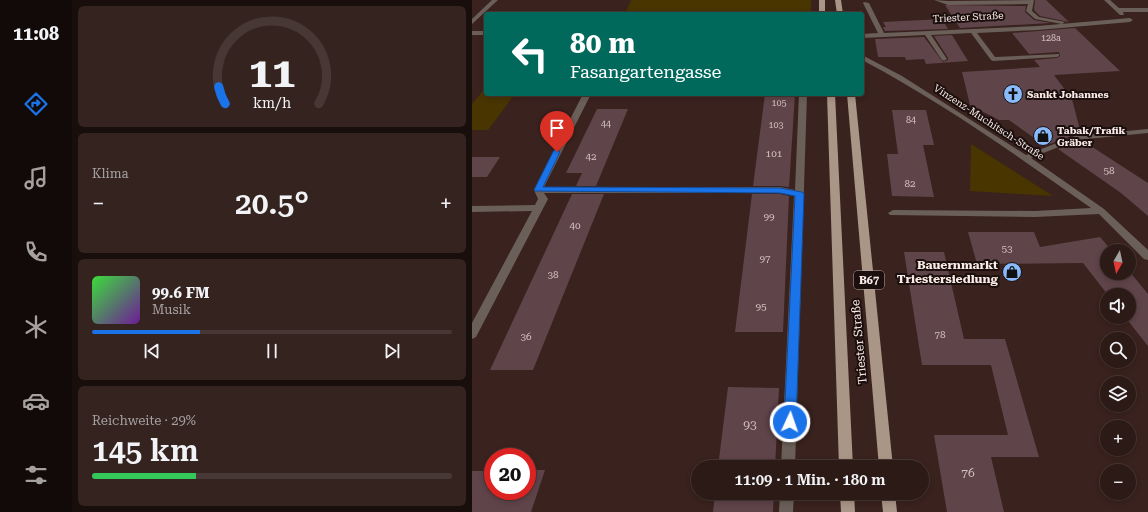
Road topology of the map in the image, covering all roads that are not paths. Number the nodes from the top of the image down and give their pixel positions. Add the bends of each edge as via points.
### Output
1 (495, 0) edge
2 (822, 0) edge
3 (838, 0) edge
4 (937, 0) edge
5 (1108, 0) edge
6 (1030, 1) edge
7 (866, 4) dead end
8 (1117, 10) junction
9 (1148, 10) edge
10 (822, 12) edge
11 (840, 12) edge
12 (472, 22) edge
13 (1076, 25) junction
14 (973, 31) junction
15 (472, 33) edge
16 (484, 33) edge
17 (928, 33) junction
18 (882, 35) junction
19 (864, 36) edge
20 (1057, 56) dead end
21 (864, 58) edge
22 (944, 59) dead end
23 (586, 96) edge
24 (803, 96) edge
25 (831, 96) edge
26 (851, 96) edge
27 (1148, 131) edge
28 (1025, 158) junction
29 (538, 190) junction
30 (800, 194) junction
31 (537, 208) junction
32 (472, 209) edge
33 (1101, 211) junction
34 (893, 213) dead end
35 (1148, 256) edge
36 (472, 334) edge
37 (788, 460) edge
38 (846, 460) edge
39 (885, 460) edge
40 (787, 500) edge
41 (847, 500) edge
42 (889, 500) edge
43 (786, 512) edge
44 (848, 512) edge
45 (890, 512) edge

1 - 12 street
2 - 10 main road
3 - 11 main road
4 - 6 street via 948,3
5 - 8 street
6 - 13 street via 1029,11 1037,18
7 - 18 street
8 - 9 street
8 - 13 street via 1130,20
13 - 14 street, Triester Straße
14 - 17 street, Triester Straße
14 - 20 street via 993,59
15 - 16 street
17 - 18 street, Triester Straße
17 - 22 street
18 - 19 street, Triester Straße
21 - 28 street, Vinzenz-Muchitsch-Straße via 900,77
23 - 29 street
24 - 30 street
25 - 38 main road, Triester Straße / B67
26 - 39 main road, Triester Straße / B67
27 - 28 street via 1075,138
28 - 33 street, Vinzenz-Muchitsch-Straße
29 - 30 street via 780,190
29 - 31 street via 543,200
30 - 37 street
31 - 32 street
31 - 36 street
33 - 34 street via 1035,214
33 - 35 street, Vinzenz-Muchitsch-Straße
40 - 43 street
41 - 44 main road
42 - 45 main road

